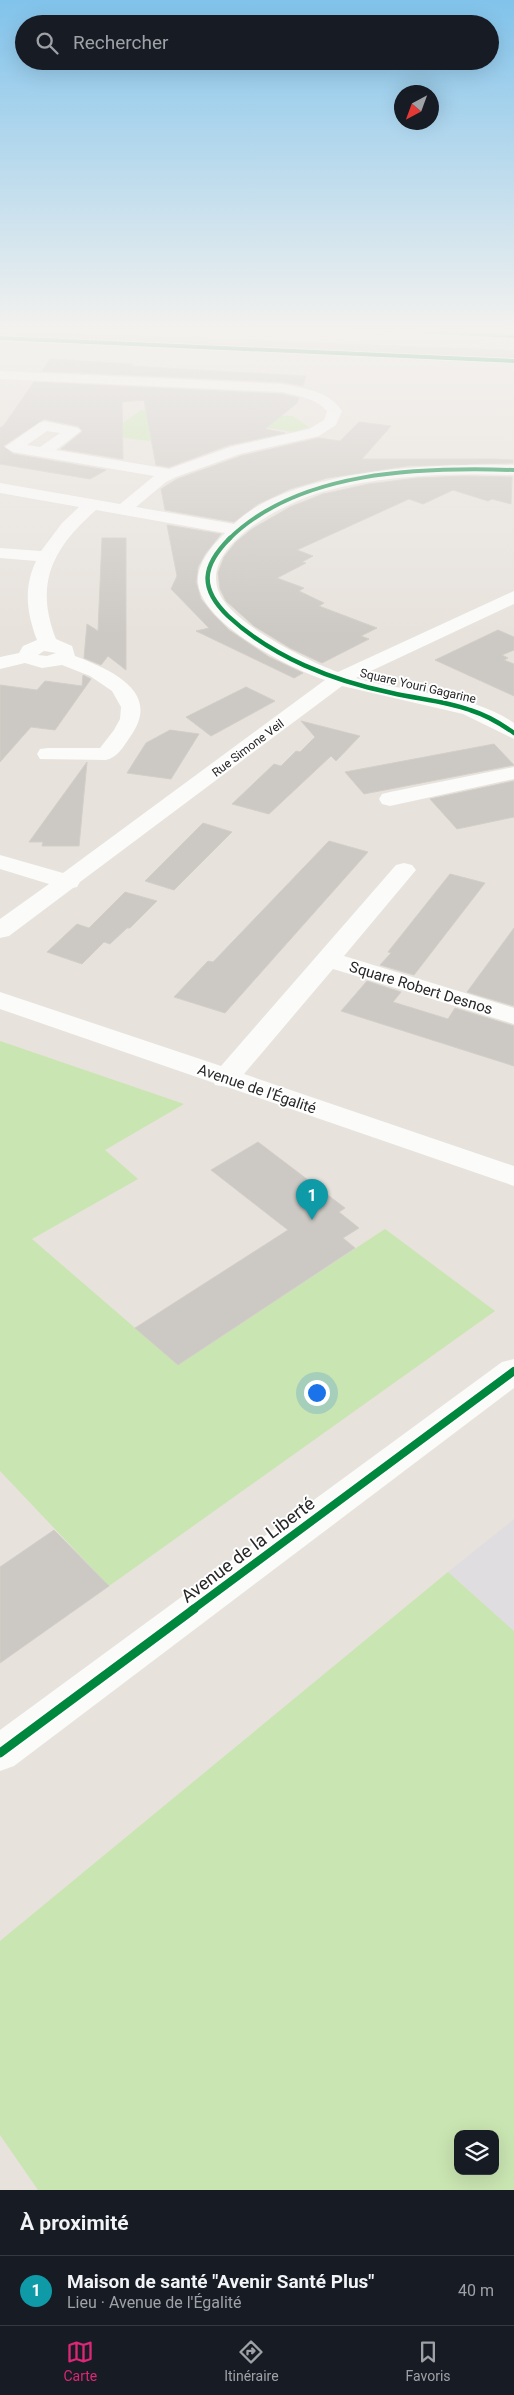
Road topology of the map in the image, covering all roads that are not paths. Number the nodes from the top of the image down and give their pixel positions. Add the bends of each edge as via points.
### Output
1 (318, 430) edge
2 (43, 452) dead end
3 (514, 470) edge
4 (170, 474) junction
5 (0, 488) edge
6 (93, 504) junction
7 (124, 510) junction
8 (236, 530) junction
9 (0, 553) edge
10 (47, 558) junction
11 (514, 597) edge
12 (55, 651) junction
13 (0, 663) edge
14 (341, 678) junction
15 (514, 733) edge
16 (48, 754) dead end
17 (514, 773) edge
18 (390, 798) dead end
19 (0, 862) edge
20 (404, 870) dead end
21 (69, 882) junction
22 (0, 931) edge
23 (328, 959) junction
24 (0, 1000) edge
25 (514, 1016) edge
26 (226, 1079) junction
27 (514, 1176) edge
28 (514, 1371) edge
29 (0, 1753) edge

1 - 4 street via 230,452
2 - 4 street
3 - 8 street, Square Youri Gagarine via 444,469 355,480 282,502
4 - 7 street
5 - 6 street
6 - 7 street
6 - 10 street via 60,534
7 - 8 street
8 - 14 street, Square Youri Gagarine via 210,564 207,581 214,599 259,640 296,661
9 - 10 street
10 - 12 street via 38,578 35,599 39,621
11 - 14 street, Rue Simone Veil
12 - 13 street via 32,649 28,657
12 - 16 street via 117,685 130,702 131,715 106,754
14 - 15 street, Square Youri Gagarine via 377,690 464,707 489,717
14 - 21 street, Rue Simone Veil
17 - 18 street
19 - 21 street
20 - 23 street, Square Robert Desnos
21 - 22 street, Rue Simone Veil
23 - 25 street, Square Robert Desnos
23 - 26 street, Square Robert Desnos
24 - 26 street, Avenue de l'Égalité
26 - 27 street, Avenue de l'Égalité
28 - 29 street, Avenue de la Liberté

